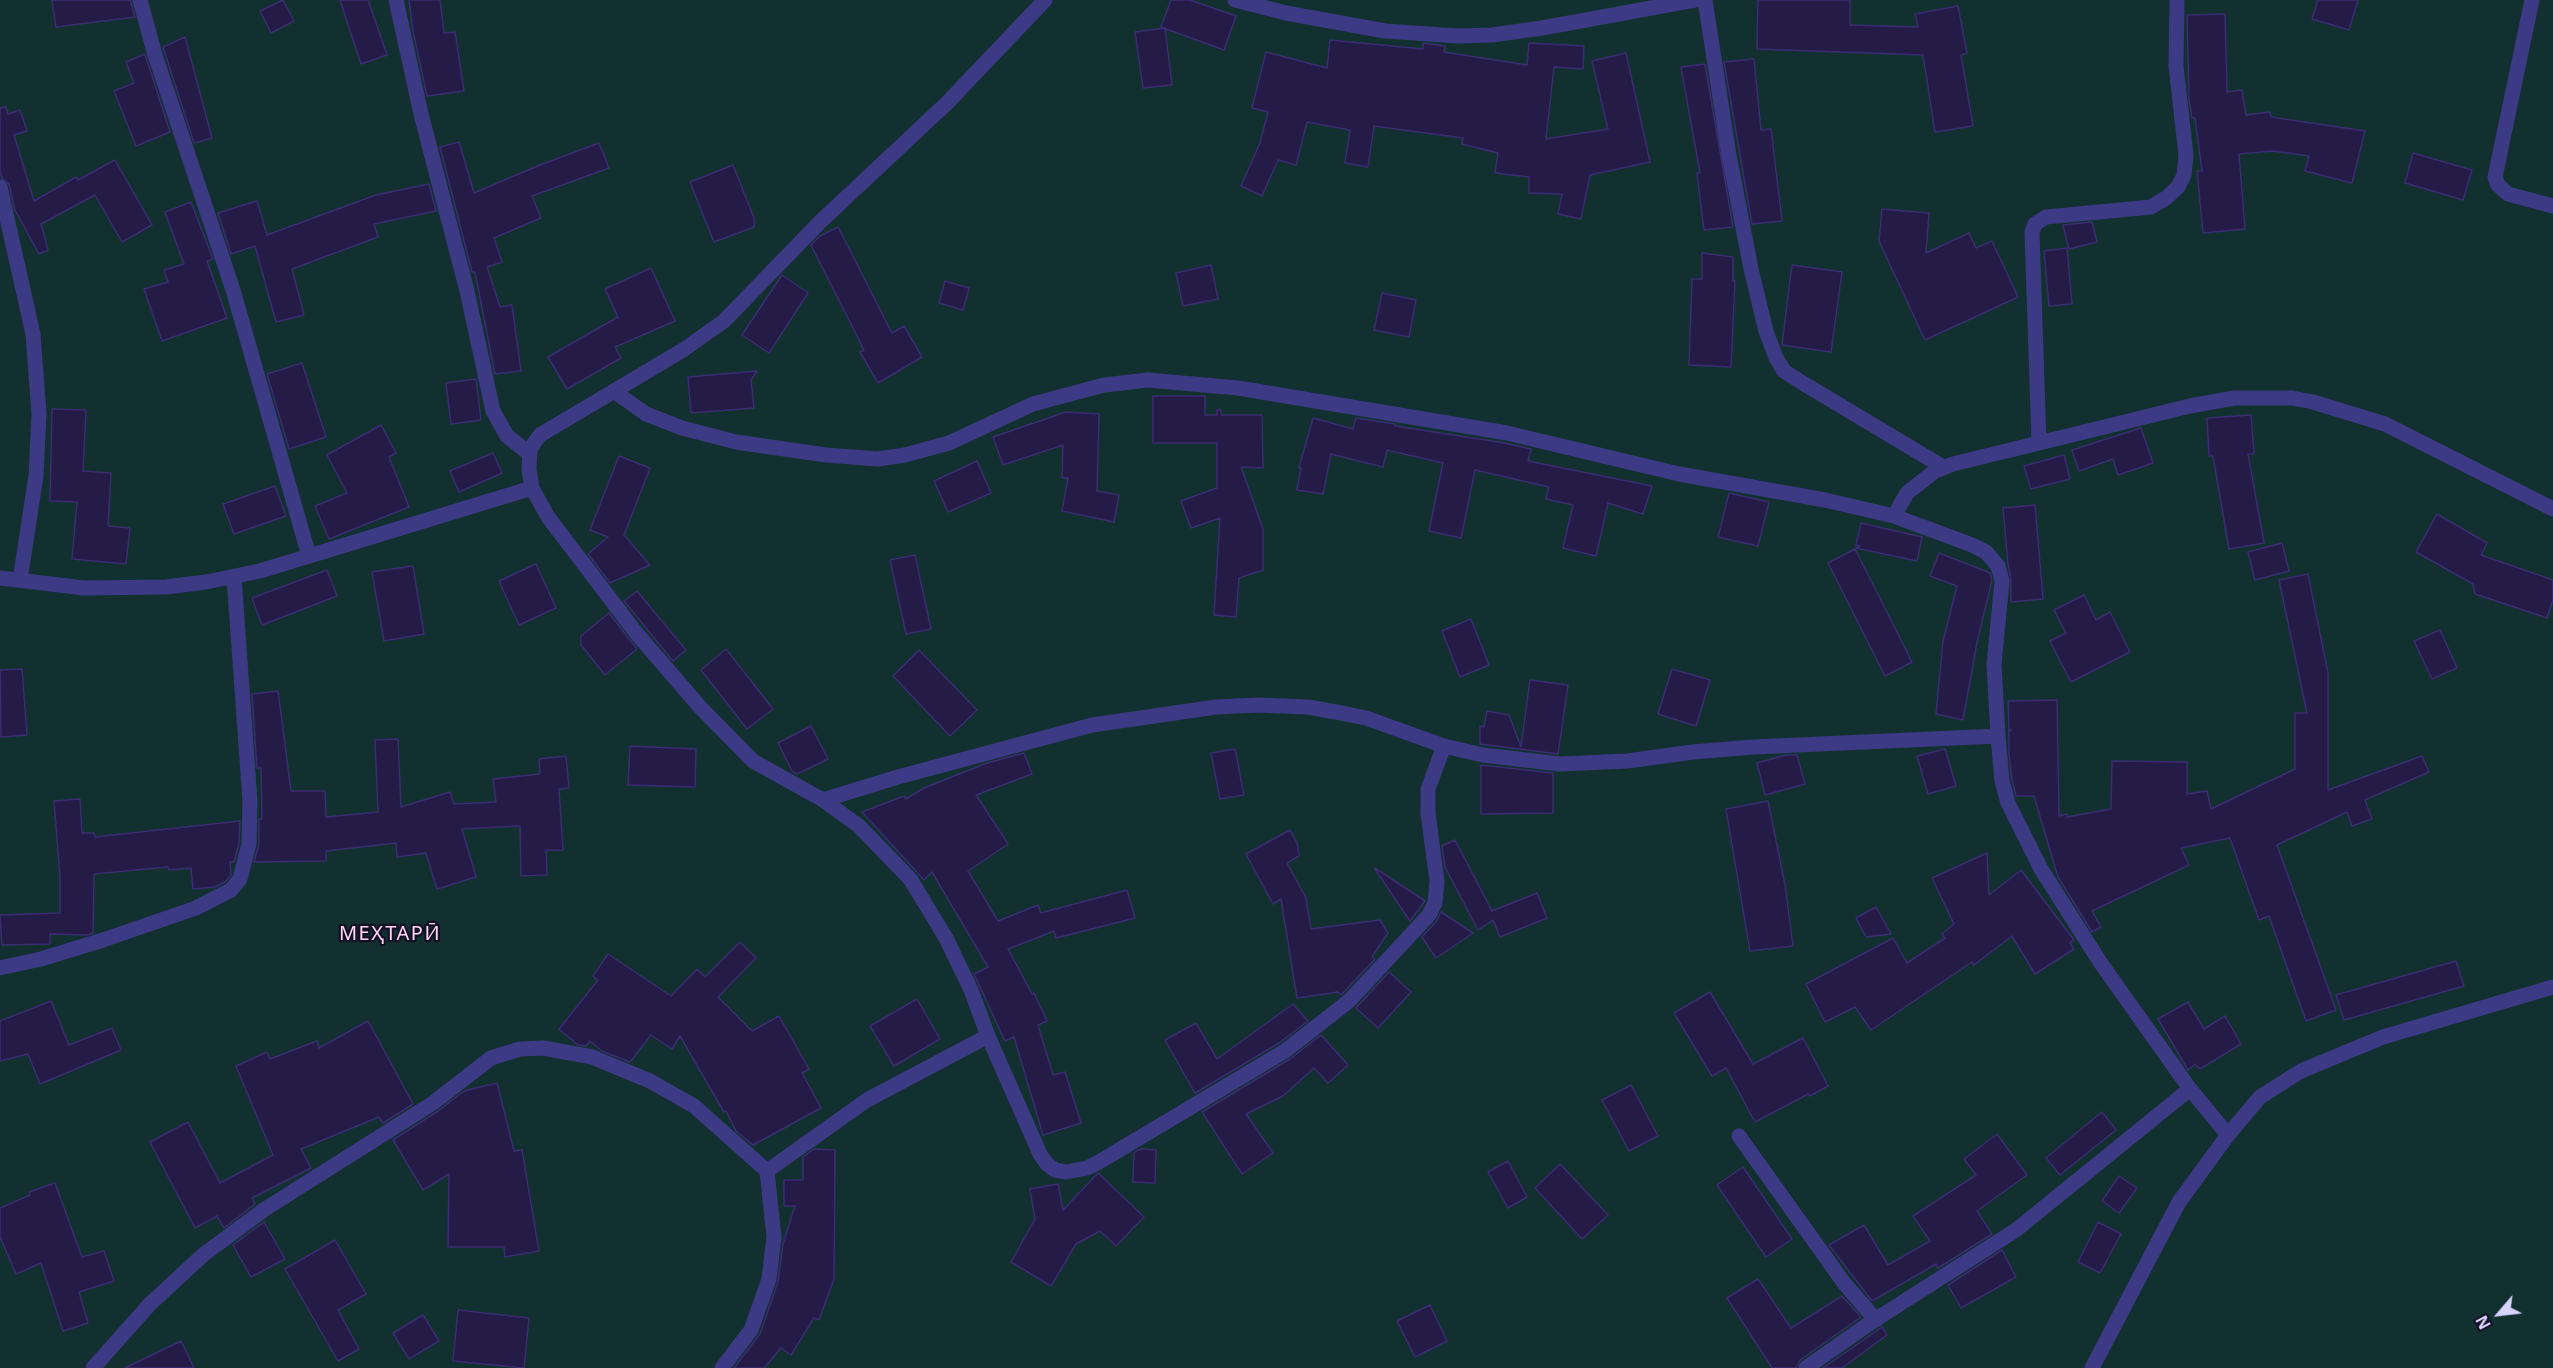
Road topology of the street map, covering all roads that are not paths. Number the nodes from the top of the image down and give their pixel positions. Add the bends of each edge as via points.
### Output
1 (140, 0) edge
2 (396, 0) edge
3 (1045, 0) edge
4 (1235, 0) edge
5 (1695, 0) edge
6 (1705, 0) edge
7 (2177, 0) edge
8 (2532, 0) edge
9 (0, 187) edge
10 (2553, 206) edge
11 (615, 392) junction
12 (2039, 443) junction
13 (530, 454) junction
14 (1943, 467) junction
15 (532, 488) junction
16 (2553, 509) edge
17 (1894, 516) junction
18 (309, 556) junction
19 (234, 577) junction
20 (0, 578) edge
21 (20, 580) junction
22 (1998, 736) junction
23 (1444, 746) junction
24 (823, 800) junction
25 (0, 969) edge
26 (2553, 987) edge
27 (988, 1036) junction
28 (2190, 1089) junction
29 (2228, 1135) junction
30 (1739, 1136) dead end
31 (767, 1171) junction
32 (1876, 1320) junction
33 (93, 1368) edge
34 (722, 1368) edge
35 (1806, 1368) edge
36 (2092, 1368) edge

1 - 18 street via 154,55 233,290
2 - 13 street via 493,411 507,436
3 - 11 street via 948,103 820,222 724,321
4 - 5 street via 1286,14 1385,31 1458,36 1542,28
6 - 14 street via 1751,269 1776,358 1784,371
7 - 12 street via 2176,66 2186,155 2178,187 2151,207 2046,217 2035,224 2032,232
8 - 10 street via 2495,177 2508,194
9 - 21 street via 33,334 39,414 36,476
11 - 13 street via 540,435
11 - 17 street via 646,414 736,442 878,459 949,443 1033,404 1104,385 1148,380 1238,388 1507,433 1679,474
12 - 14 street
12 - 16 street via 2234,398 2292,398 2385,424
13 - 15 street
14 - 17 street via 1907,493
15 - 18 street
15 - 24 street via 586,570 700,707 753,761
17 - 22 street via 1972,545 1986,552 1998,566 2002,581 1995,664
18 - 19 street
19 - 21 street via 186,584 84,588
19 - 25 street via 250,801 249,844 240,879 226,893 196,908
20 - 21 street
22 - 23 street via 1753,747 1560,764
22 - 28 street via 2008,802 2036,860 2100,962
23 - 24 street via 1366,718 1308,707 1216,707 1092,725
23 - 27 street via 1428,789 1437,881 1433,908 1349,1001 1285,1051 1099,1162 1066,1172 1054,1170 1040,1154
24 - 27 street via 859,826 911,880 946,938
26 - 29 street via 2383,1037 2301,1071 2260,1097
27 - 31 street via 867,1100
28 - 29 street
28 - 32 street via 2043,1211
29 - 36 street via 2179,1202
30 - 32 street via 1844,1283
31 - 33 street via 694,1106 650,1081 592,1057 526,1048 506,1052 478,1066 433,1103 265,1209 203,1255 150,1304
31 - 34 street via 774,1237 769,1279 751,1330
32 - 35 street

